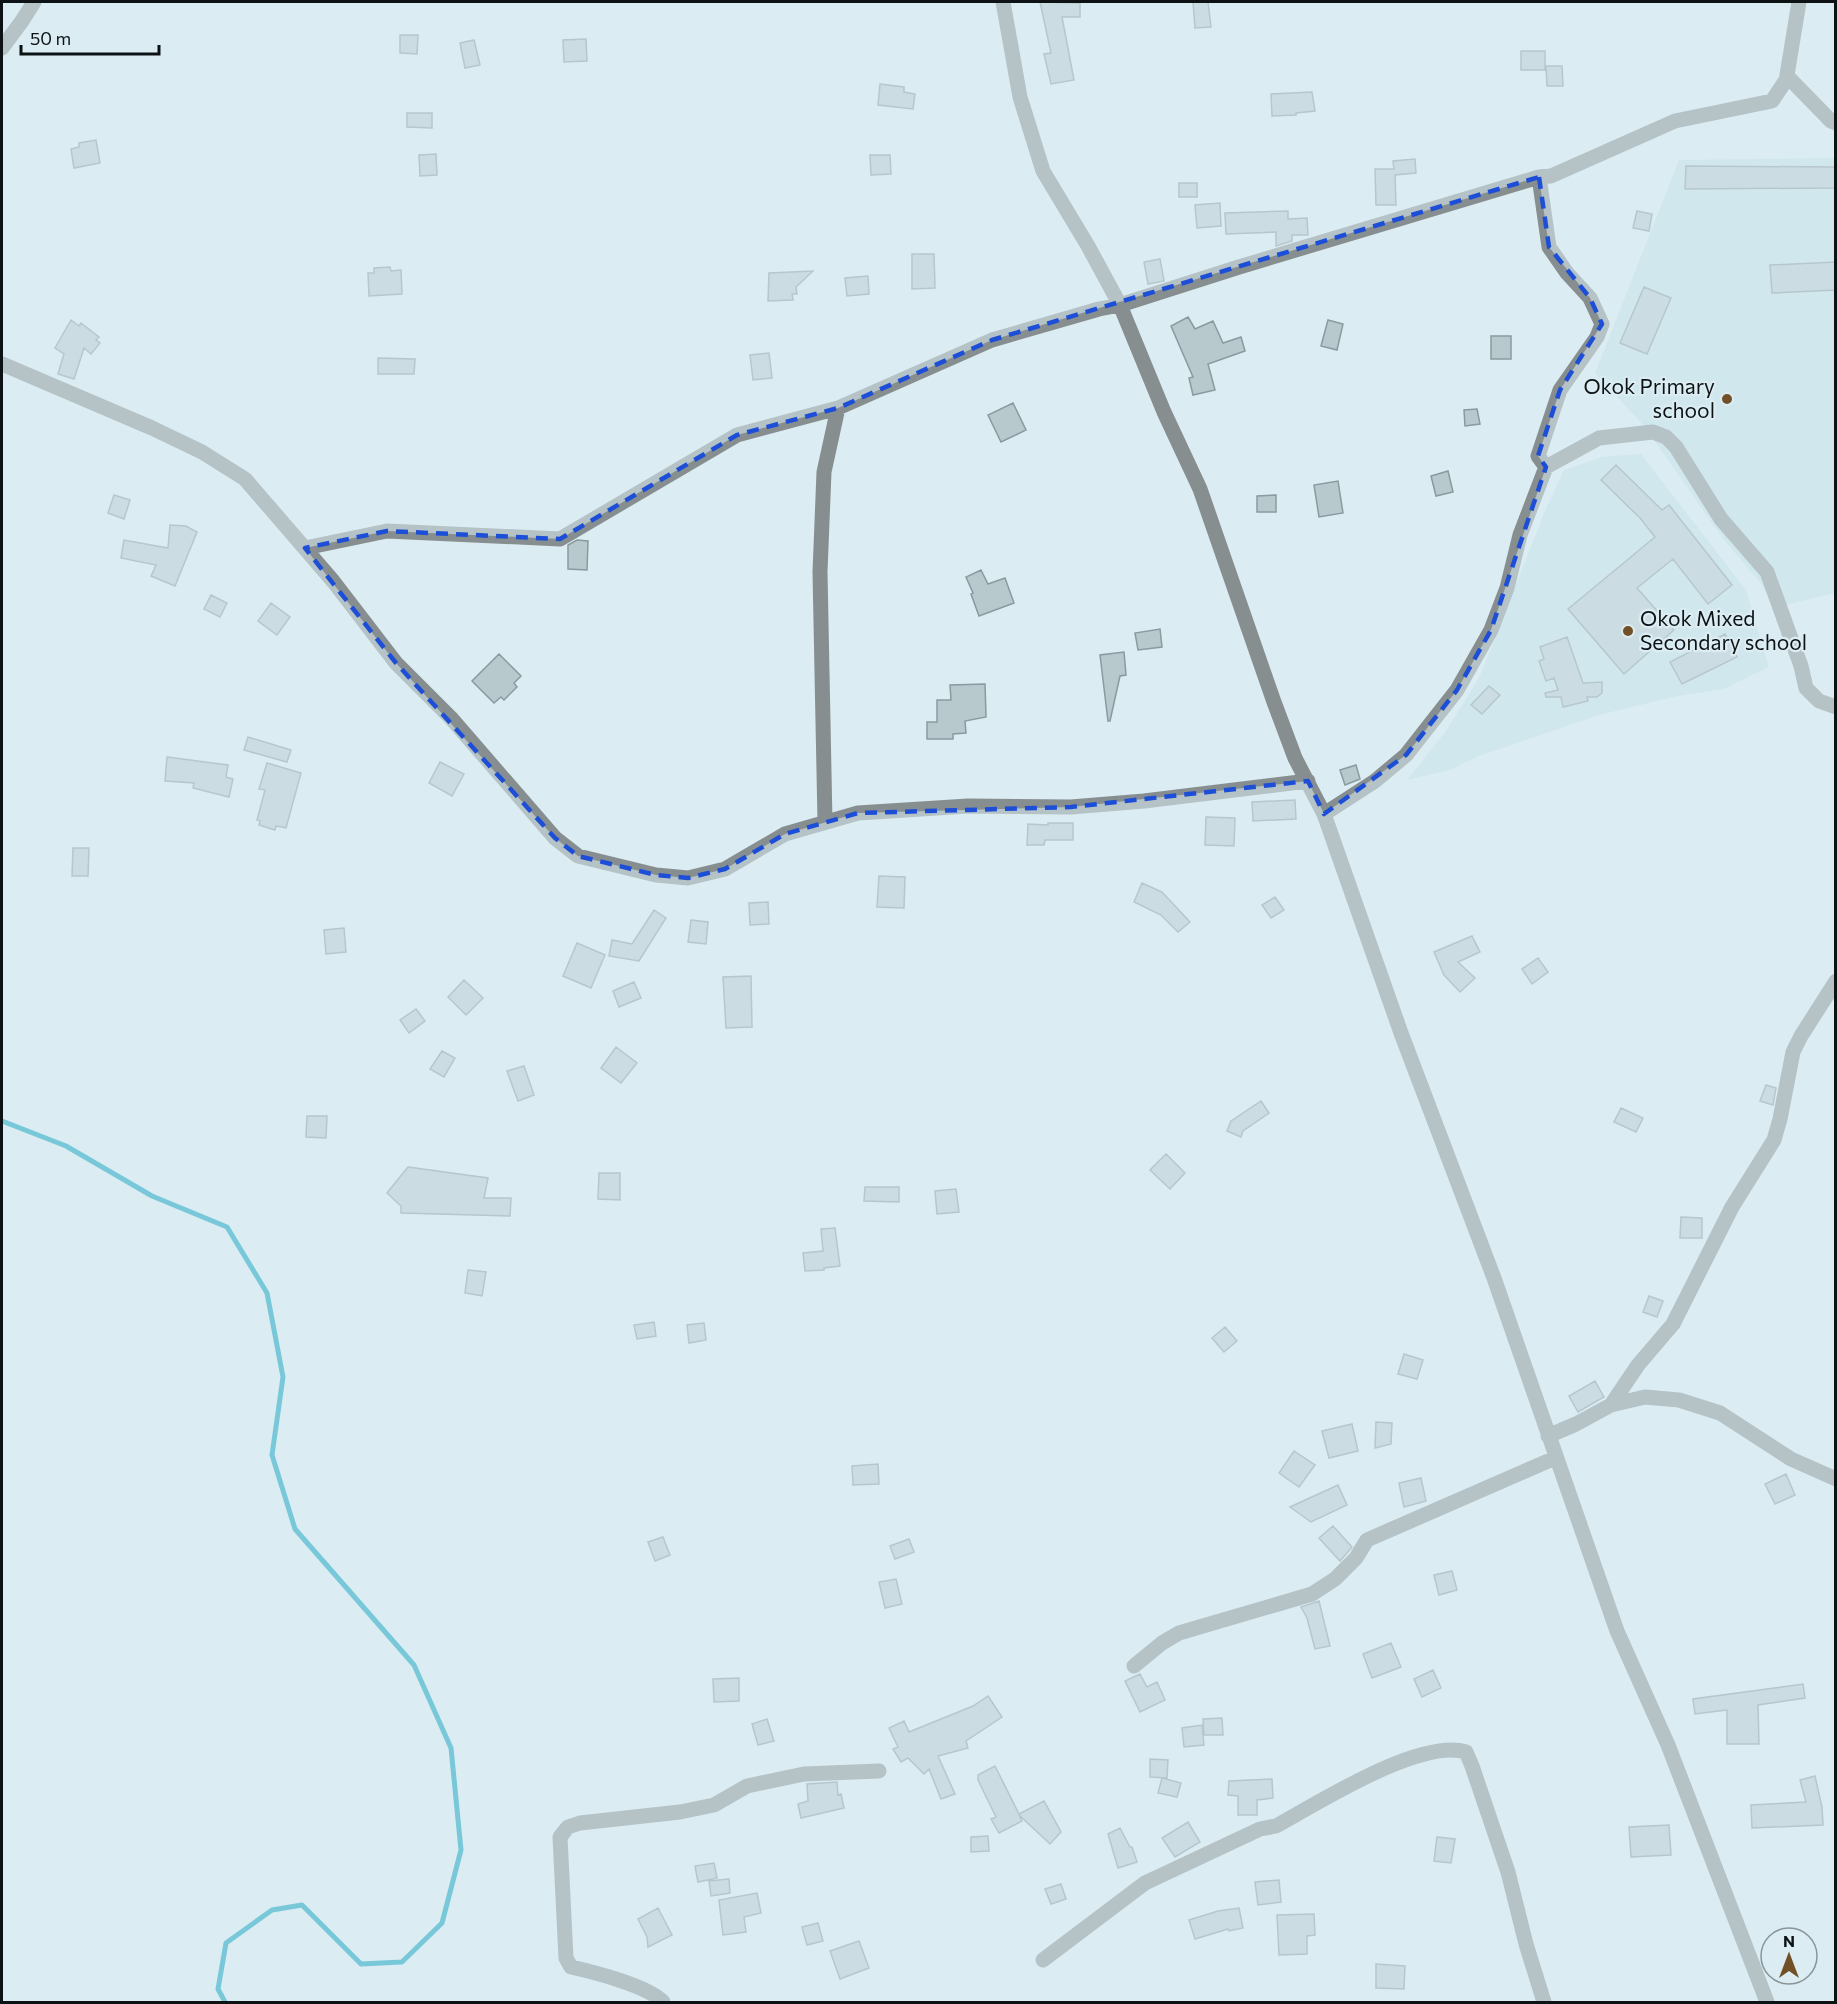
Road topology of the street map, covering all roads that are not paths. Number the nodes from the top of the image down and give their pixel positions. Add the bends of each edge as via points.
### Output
1 (34, 2) edge
2 (1003, 2) edge
3 (1799, 2) edge
4 (2, 48) edge
5 (1788, 77) junction
6 (1836, 123) edge
7 (1539, 177) junction
8 (1120, 305) junction
9 (2, 364) edge
10 (838, 408) junction
11 (1546, 467) junction
12 (306, 548) junction
13 (1836, 707) edge
14 (1308, 781) junction
15 (1324, 814) junction
16 (825, 822) junction
17 (1836, 981) edge
18 (1611, 1404) junction
19 (1548, 1436) junction
20 (1555, 1458) junction
21 (1836, 1479) edge
22 (1134, 1666) dead end
23 (879, 1771) dead end
24 (1043, 1960) dead end
25 (663, 2002) edge
26 (1544, 2002) edge
27 (1767, 2002) edge

1 - 4 street
2 - 8 street via 1020,98 1043,171
3 - 5 street
5 - 6 street
5 - 7 street via 1772,101 1675,121 1551,176
7 - 8 street
7 - 11 street via 1549,247 1590,298 1602,324 1560,390 1538,456
8 - 10 street via 992,340
8 - 14 street via 1200,489 1274,702
9 - 12 street via 202,452 245,479
10 - 12 street via 737,435 560,539 387,531
10 - 16 street via 824,472 820,572
11 - 13 street via 1599,438 1653,432 1666,437 1721,519 1767,572 1806,688 1819,701
11 - 15 street via 1491,630 1457,690 1406,755
12 - 16 street via 396,663 451,718 555,838 579,856 656,875 688,878 725,869 785,834
14 - 15 street
14 - 16 street via 1071,807 968,806 858,813
15 - 19 street
17 - 18 street via 1793,1052 1774,1140 1732,1207 1673,1324
18 - 19 street
18 - 21 street via 1645,1397 1679,1400 1720,1413 1791,1459
19 - 20 street
20 - 22 street via 1367,1540 1335,1579 1312,1594 1179,1633
20 - 27 street via 1617,1631 1668,1745
23 - 25 street via 804,1774 747,1786 714,1805 568,1827 560,1837 566,1959 571,1967 622,1982
24 - 26 street via 1145,1883 1260,1829 1276,1826 1377,1770 1454,1748 1466,1752 1472,1766 1508,1872

